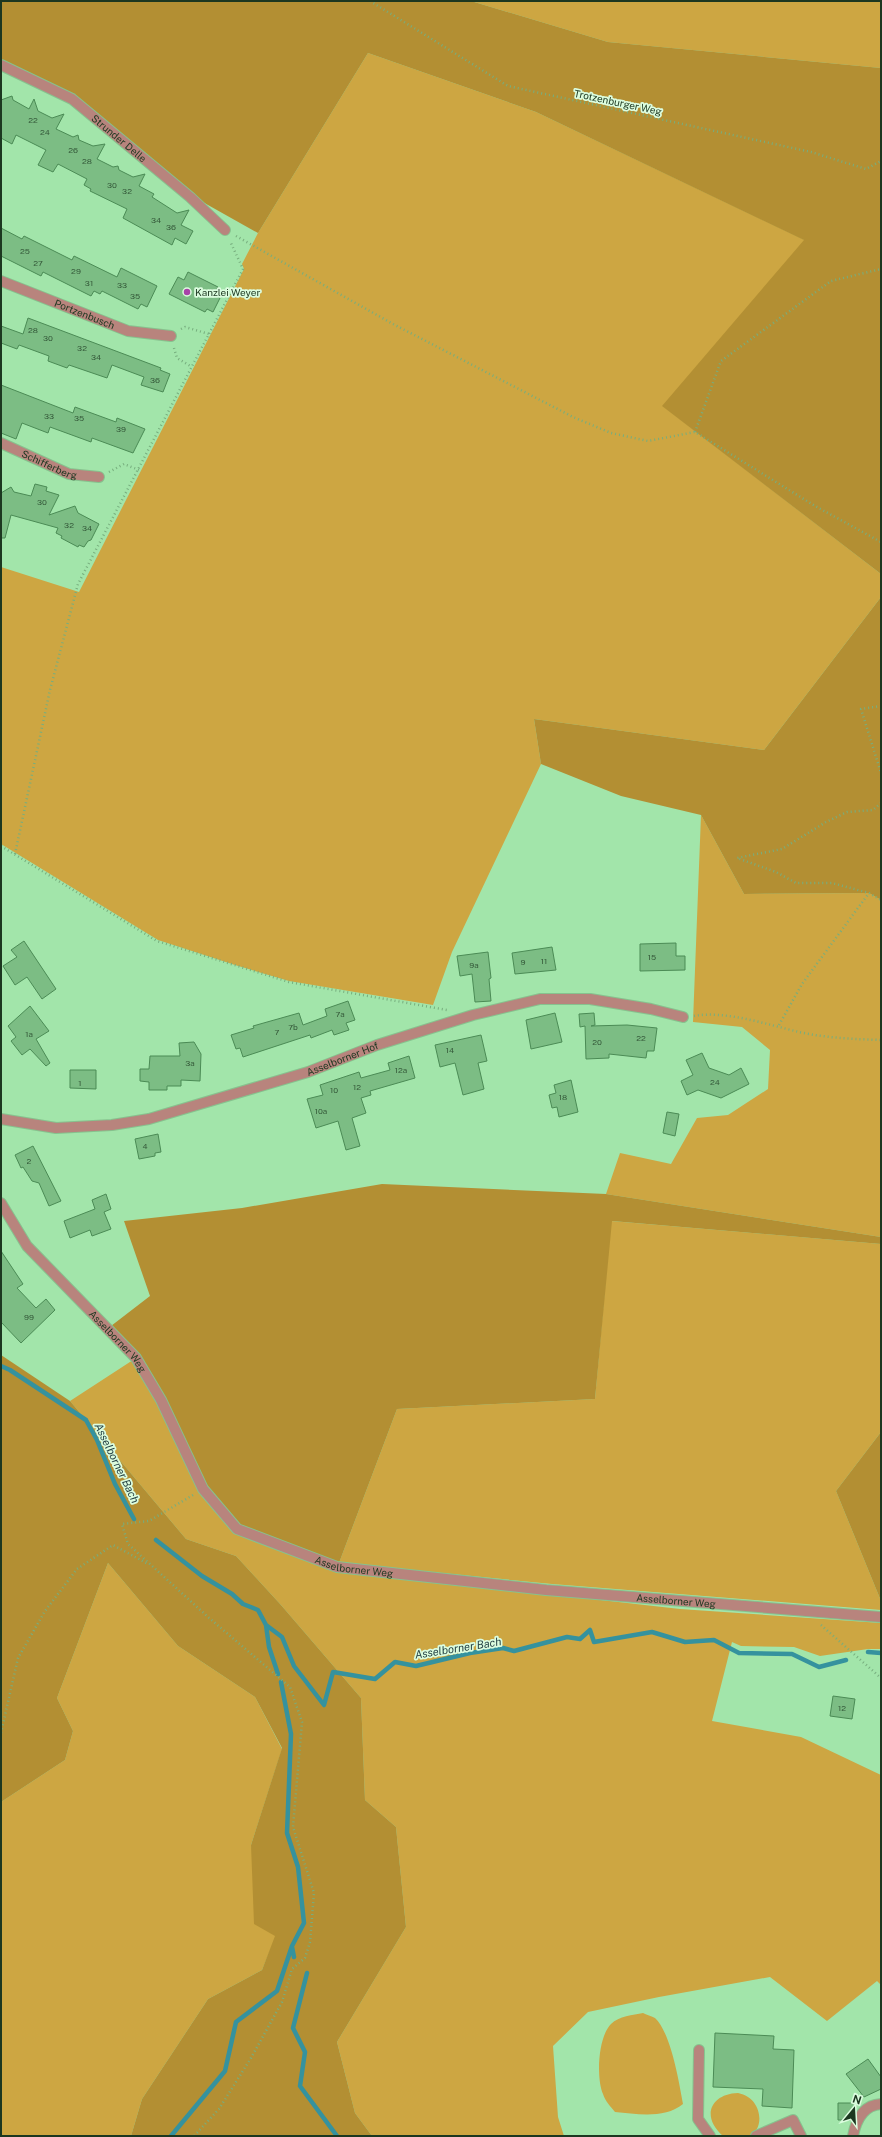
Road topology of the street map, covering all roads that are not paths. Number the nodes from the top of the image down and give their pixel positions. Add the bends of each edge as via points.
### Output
1 (1, 65) edge
2 (225, 230) road end
3 (1, 281) edge
4 (170, 336) road end
5 (1, 443) edge
6 (99, 477) road end
7 (683, 1018) road end
8 (1, 1119) edge
9 (1, 1203) edge
10 (881, 1617) edge
11 (699, 2050) dead end
12 (881, 2104) edge
13 (710, 2136) edge
14 (756, 2136) edge
15 (801, 2136) edge
16 (853, 2136) edge

1 - 2 street, Strunder Delle via 72,99 190,197
3 - 4 street, Portzenbusch via 128,330
5 - 6 street, Schifferberg via 69,474
7 - 8 street, Asselborner Hof via 651,1009 590,999 540,999 473,1015 377,1045 308,1072 149,1119 112,1125 56,1128
9 - 10 street, Asselborner Weg via 27,1246 136,1358 161,1400 203,1489 237,1529 337,1567 546,1590
11 - 13 street via 698,2119
12 - 16 street via 875,2104 859,2116
14 - 15 street via 793,2120

